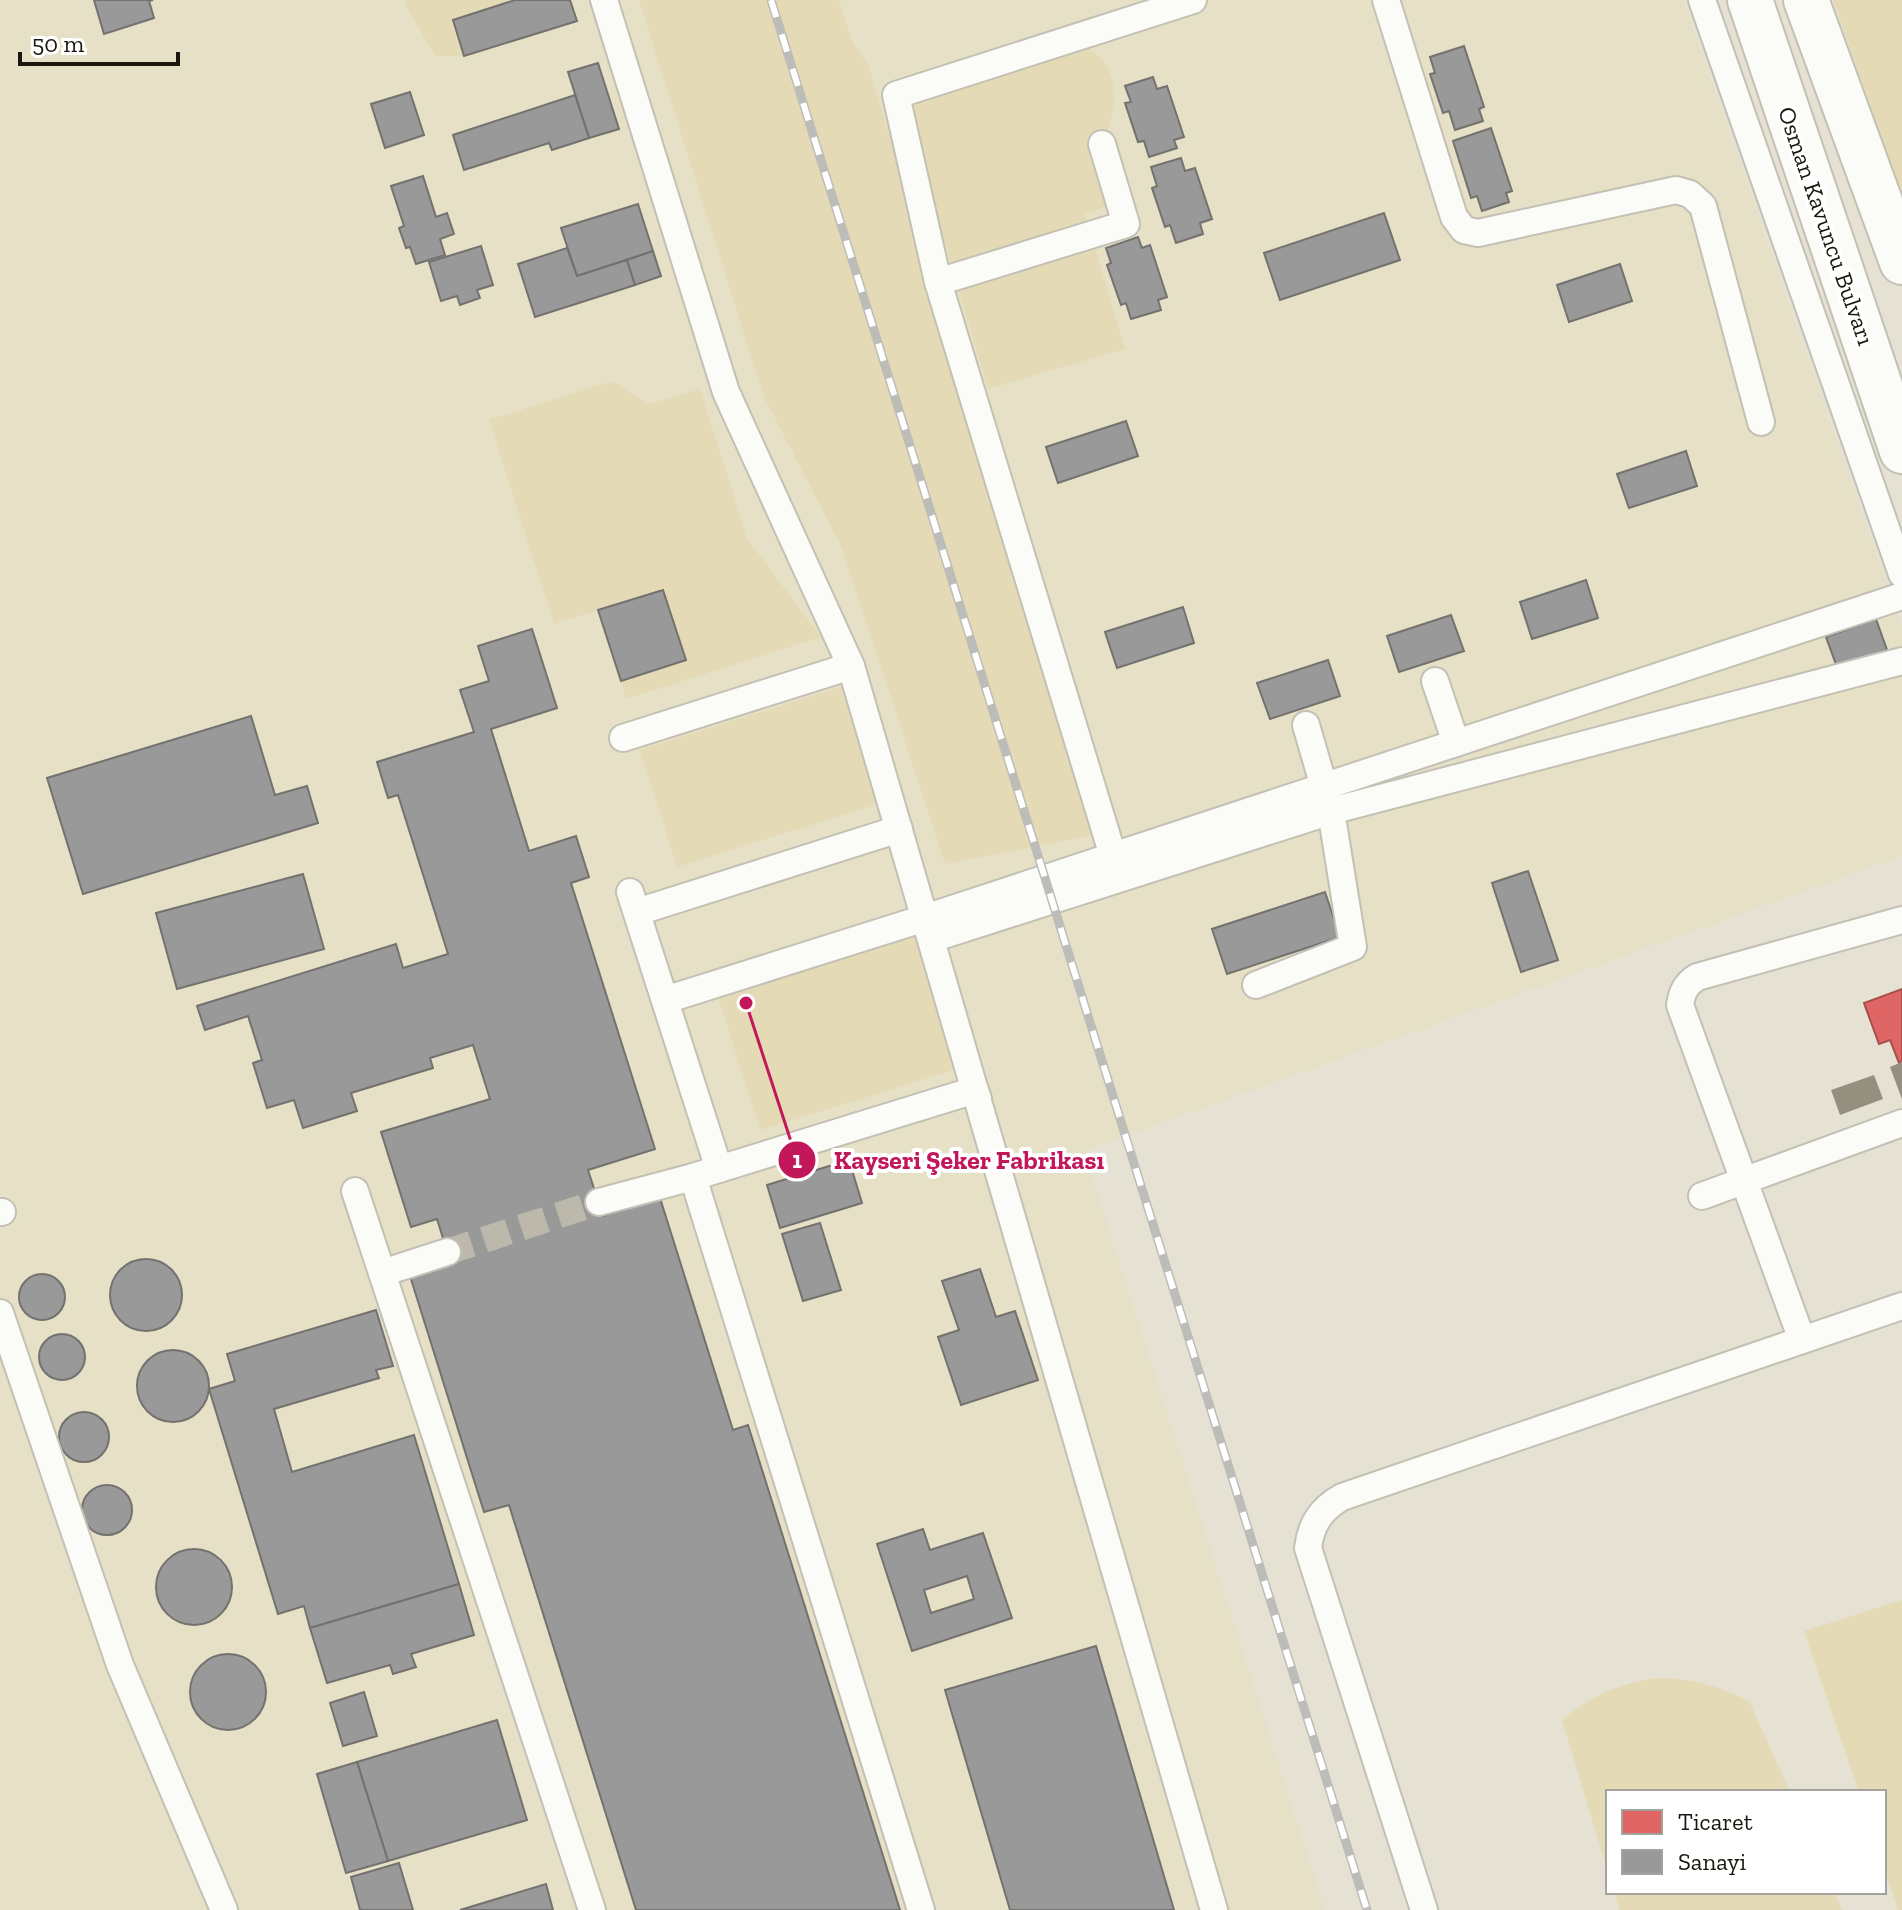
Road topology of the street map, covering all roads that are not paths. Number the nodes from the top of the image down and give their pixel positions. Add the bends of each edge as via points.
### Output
1 (604, 0) edge
2 (1193, 0) edge
3 (1386, 0) edge
4 (1702, 0) edge
5 (1750, 0) edge
6 (1806, 0) edge
7 (1102, 144) dead end
8 (1902, 262) edge
9 (938, 282) junction
10 (1761, 422) dead end
11 (1902, 451) edge
12 (1902, 574) edge
13 (1902, 596) edge
14 (1902, 661) edge
15 (851, 666) junction
16 (1435, 681) dead end
17 (1306, 725) dead end
18 (623, 738) dead end
19 (1456, 743) junction
20 (1327, 799) junction
21 (899, 829) junction
22 (1113, 856) junction
23 (1902, 920) edge
24 (928, 928) junction
25 (1256, 985) dead end
26 (665, 1000) junction
27 (978, 1099) junction
28 (1902, 1123) edge
29 (719, 1169) junction
30 (693, 1177) junction
31 (1744, 1181) junction
32 (355, 1191) dead end
33 (1702, 1196) dead end
34 (599, 1202) tunnel mouth
35 (447, 1252) tunnel mouth
36 (382, 1273) junction
37 (1902, 1306) edge
38 (0, 1313) edge
39 (1802, 1340) junction
40 (224, 1910) edge
41 (592, 1910) edge
42 (921, 1910) edge
43 (1214, 1910) edge
44 (1424, 1910) edge

1 - 15 street via 726,392
2 - 9 street via 896,95
3 - 10 street via 1454,217 1464,230 1478,233 1676,190 1697,199
4 - 12 street
5 - 11 highway, Osman Kavuncu Bulvarı
6 - 8 highway
7 - 9 street via 1126,224
9 - 22 street
13 - 19 street
14 - 20 street
15 - 18 street
15 - 21 street
16 - 19 street
17 - 20 street
19 - 20 street
20 - 22 street
20 - 24 street
20 - 25 street via 1353,947
21 - 24 street
21 - 26 street via 633,902
22 - 24 street
23 - 31 street via 1697,977 1686,986 1680,1005
24 - 26 street
24 - 27 street
26 - 29 street
27 - 29 street via 975,1090
27 - 43 street
28 - 31 street
29 - 30 street
30 - 34 street
30 - 42 street
31 - 33 street
31 - 39 street
32 - 36 street
35 - 36 street
36 - 41 street
37 - 39 street
38 - 40 street via 120,1665
39 - 44 street via 1342,1497 1317,1519 1308,1548

